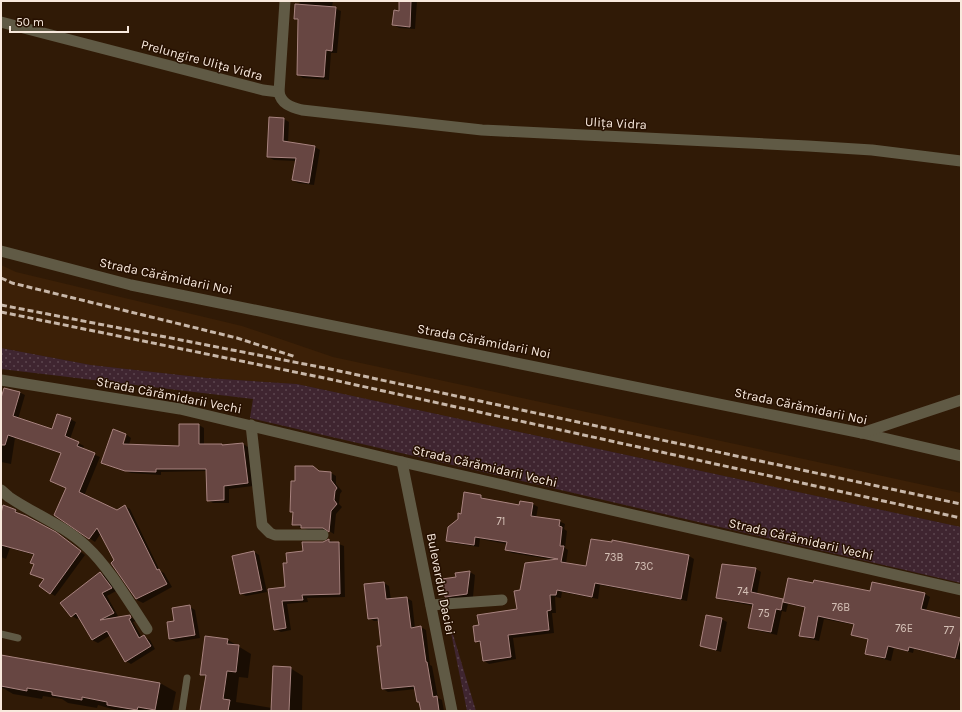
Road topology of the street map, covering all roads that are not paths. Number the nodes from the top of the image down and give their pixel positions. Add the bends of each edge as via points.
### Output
1 (285, 1) edge
2 (1, 22) edge
3 (279, 92) junction
4 (961, 161) edge
5 (1, 252) edge
6 (1, 380) edge
7 (961, 400) edge
8 (251, 425) junction
9 (862, 433) junction
10 (961, 456) edge
11 (402, 462) junction
12 (1, 491) edge
13 (323, 535) dead end
14 (961, 590) edge
15 (502, 600) dead end
16 (431, 605) junction
17 (147, 629) dead end
18 (1, 634) edge
19 (18, 638) dead end
20 (187, 678) dead end
21 (182, 711) edge
22 (452, 711) edge

1 - 3 street
2 - 3 street, Prelungire Ulița Vidra
3 - 4 street, Ulița Vidra via 280,99 286,104 302,110 436,126 523,133 821,146
5 - 9 street, Strada Cărămidarii Noi via 131,285
6 - 8 street, Strada Cărămidarii Vechi via 180,409
7 - 9 street
8 - 11 street, Strada Cărămidarii Vechi
8 - 13 street via 262,525 275,535
9 - 10 street, Strada Cărămidarii Noi
11 - 14 street, Strada Cărămidarii Vechi
11 - 16 street, Bulevardul Daciei
12 - 17 street via 88,548 103,565
15 - 16 street
16 - 22 street, Bulevardul Daciei
18 - 19 lane
20 - 21 lane

